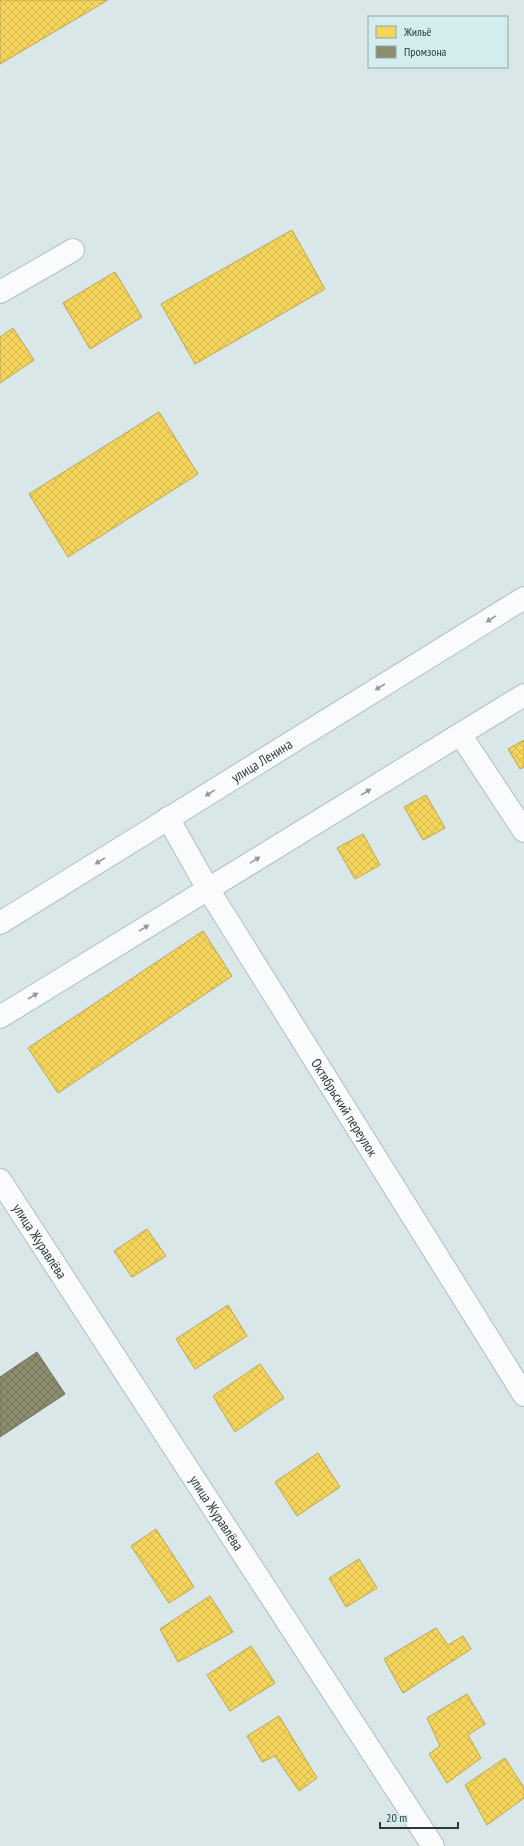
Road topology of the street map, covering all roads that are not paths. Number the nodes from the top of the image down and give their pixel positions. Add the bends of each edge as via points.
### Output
1 (73, 250) dead end
2 (0, 292) edge
3 (524, 598) edge
4 (524, 695) edge
5 (460, 734) junction
6 (168, 818) junction
7 (524, 831) edge
8 (208, 889) junction
9 (0, 923) edge
10 (0, 1017) edge
11 (0, 1180) edge
12 (524, 1395) edge
13 (433, 1846) edge

1 - 2 street
3 -> 6 street, улица Ленина
4 - 5 street
5 - 7 street
8 -> 5 street
6 - 8 street, Октябрьский переулок
6 -> 9 street, улица Ленина
10 -> 8 street
8 - 12 street, Октябрьский переулок
11 - 13 street, улица Журавлёва

